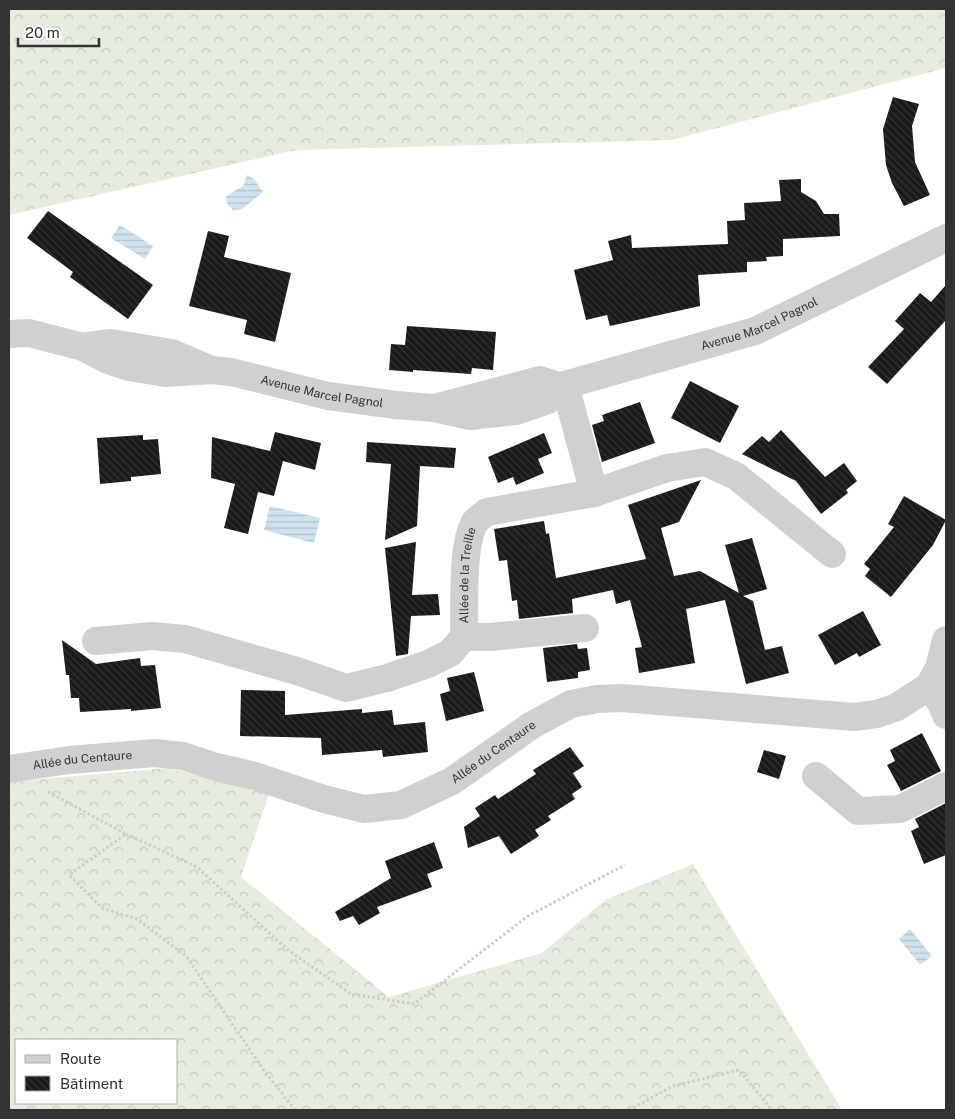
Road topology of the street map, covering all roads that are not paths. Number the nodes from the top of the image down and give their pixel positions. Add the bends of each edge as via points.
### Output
1 (946, 238) edge
2 (9, 334) edge
3 (563, 386) junction
4 (594, 493) junction
5 (832, 554) dead end
6 (585, 628) dead end
7 (464, 637) junction
8 (946, 640) edge
9 (96, 642) dead end
10 (929, 686) junction
11 (946, 715) edge
12 (9, 768) edge
13 (816, 776) dead end
14 (946, 786) edge

1 - 3 street, Avenue Marcel Pagnol via 755,331
2 - 3 street, Avenue Marcel Pagnol via 29,333 83,347 129,367 165,373 212,370 346,399 434,408 470,416 516,411 548,400
3 - 4 street
4 - 5 street, Allée de la Treille via 667,468 705,462 736,476
4 - 7 street, Allée de la Treille via 502,508 487,512 476,520 469,535 465,573
6 - 7 street via 490,638
7 - 9 street, Allée de la Treille via 450,653 428,664 346,688 185,639 152,636
8 - 10 street via 939,668
10 - 11 street
10 - 12 street, Allée du Centaure via 897,707 854,717 622,698 571,704 532,725 452,781 401,806 364,809 183,756 155,753
13 - 14 street via 858,810 900,808

